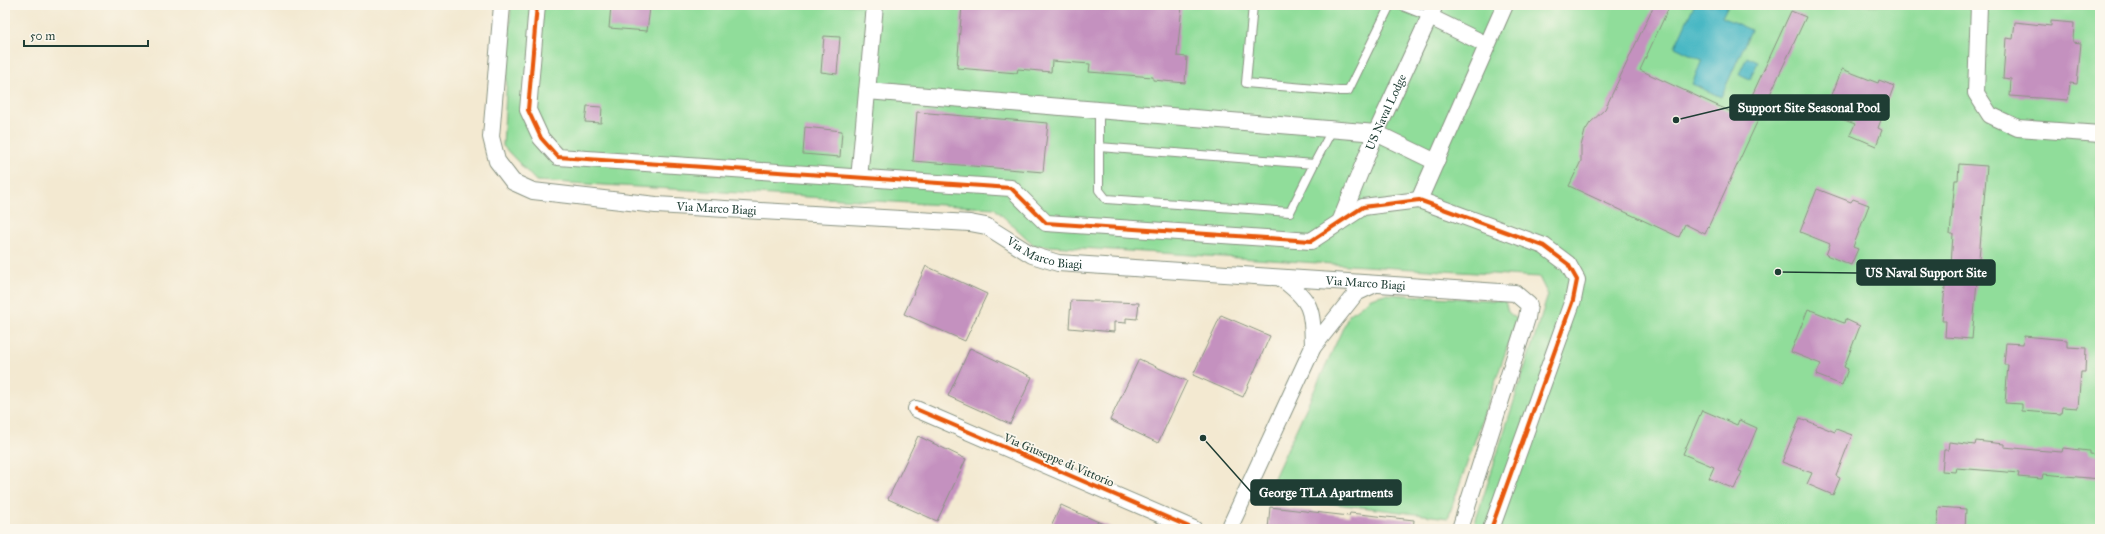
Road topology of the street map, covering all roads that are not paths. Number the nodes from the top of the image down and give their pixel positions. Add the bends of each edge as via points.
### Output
1 (502, 5) edge
2 (537, 5) edge
3 (875, 5) edge
4 (1253, 5) edge
5 (1390, 5) edge
6 (1400, 5) edge
7 (1505, 5) edge
8 (1979, 5) edge
9 (1432, 11) edge
10 (1487, 45) junction
11 (867, 90) junction
12 (1098, 110) junction
13 (1332, 130) junction
14 (1376, 133) junction
15 (2100, 134) edge
16 (1099, 147) junction
17 (1436, 162) junction
18 (1314, 164) junction
19 (858, 179) junction
20 (1419, 200) junction
21 (1340, 222) junction
22 (1282, 279) junction
23 (1331, 282) junction
24 (1373, 284) junction
25 (1347, 303) junction
26 (1310, 306) junction
27 (1314, 347) junction
28 (916, 409) dead end
29 (1194, 529) edge
30 (1229, 529) edge
31 (1460, 529) edge
32 (1491, 529) edge

1 - 22 street, Via Marco Biagi via 491,137 497,161 513,182 533,191 656,205 970,223 986,226 1032,256 1058,263
2 - 19 street via 528,110 541,138 558,157
3 - 11 street
4 - 5 lane via 1246,83 1339,91 1348,90
6 - 9 lane
7 - 10 street
8 - 15 street via 1976,93 1990,115 2018,128
9 - 10 street
9 - 14 street, US Naval Lodge
10 - 17 street
11 - 12 street
11 - 19 street
12 - 13 street
12 - 16 lane
13 - 14 street
13 - 18 lane
14 - 17 street
14 - 21 street, US Naval Lodge
16 - 18 lane
16 - 18 lane via 1099,190 1106,199 1290,212
17 - 20 street
19 - 21 street via 1011,188 1046,223 1311,241
20 - 21 street via 1363,207
20 - 32 street via 1544,246 1568,264 1577,280 1573,300
22 - 23 street, Via Marco Biagi
22 - 26 street via 1300,292
23 - 24 street, Via Marco Biagi
23 - 25 street
23 - 26 street
24 - 25 street via 1356,293
24 - 31 street, Via Marco Biagi via 1515,293 1529,305
25 - 27 street
26 - 27 street
27 - 30 street
28 - 29 street, Via Giuseppe di Vittorio

